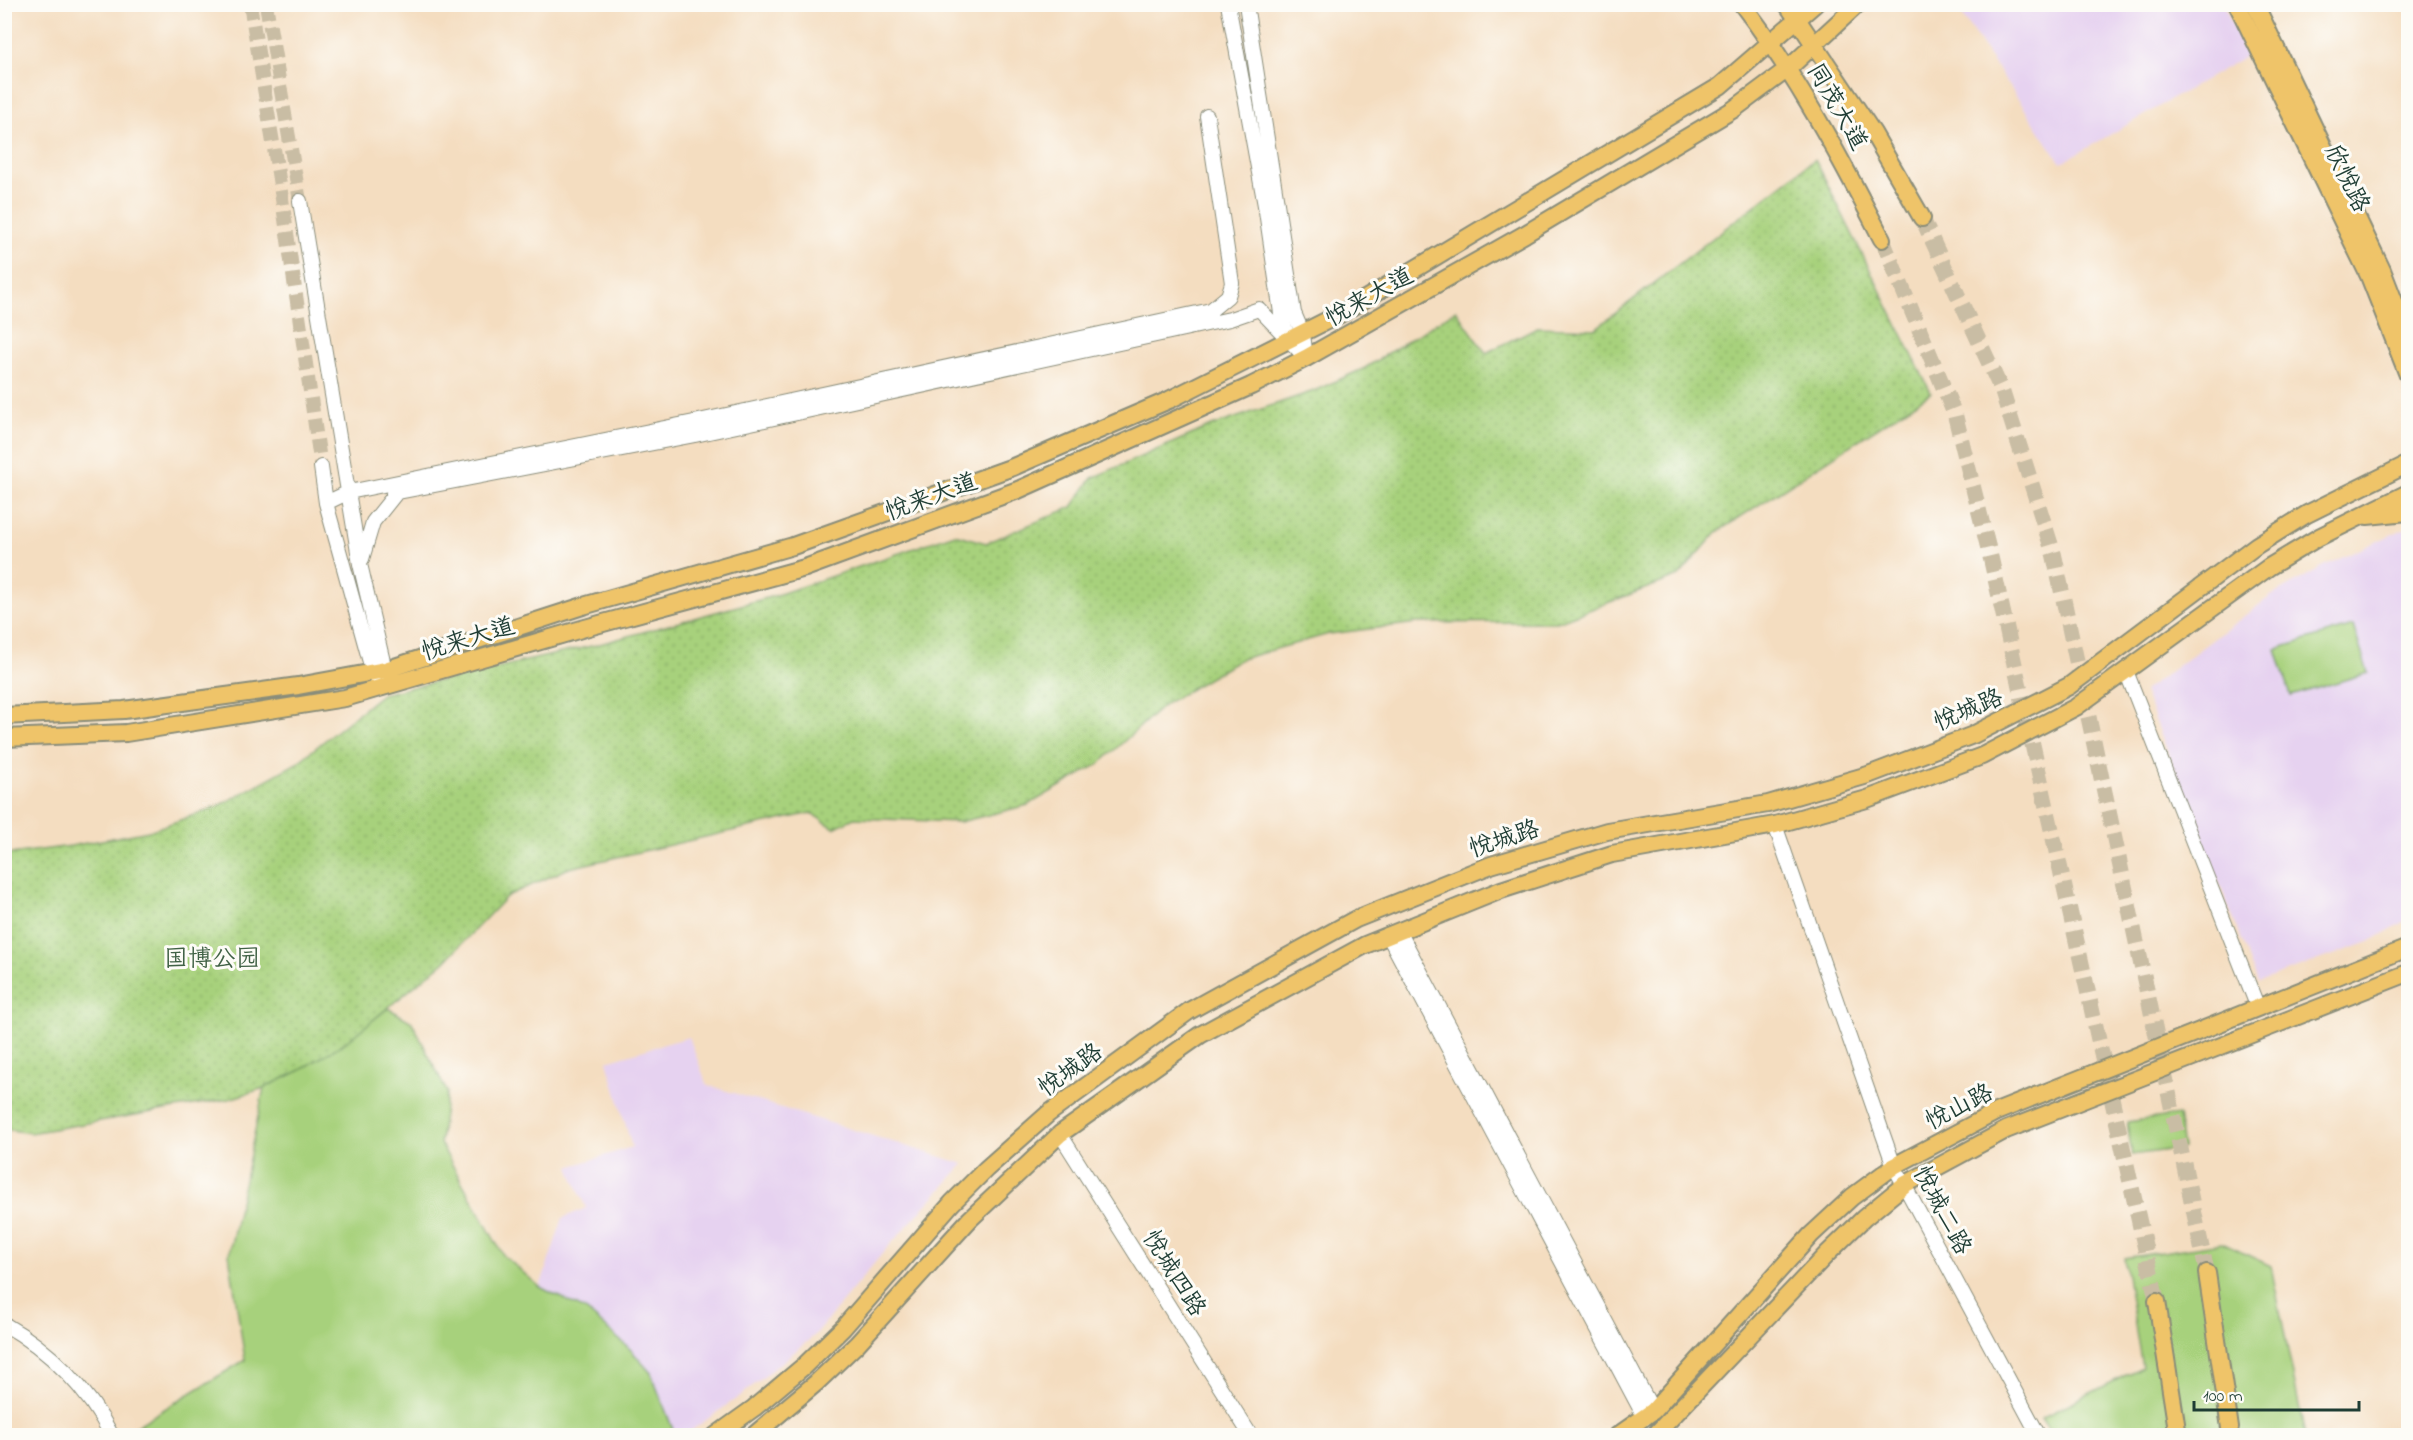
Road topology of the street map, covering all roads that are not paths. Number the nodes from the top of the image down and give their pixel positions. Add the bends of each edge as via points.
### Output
1 (1228, 4) edge
2 (1246, 4) edge
3 (1742, 4) edge
4 (1787, 4) edge
5 (1815, 4) edge
6 (1857, 4) edge
7 (2237, 4) edge
8 (2255, 4) edge
9 (1798, 20) junction
10 (1772, 44) junction
11 (1815, 44) junction
12 (1789, 68) junction
13 (1207, 116) dead end
14 (300, 201) tunnel mouth
15 (1922, 218) tunnel mouth
16 (1882, 239) tunnel mouth
17 (1296, 337) junction
18 (2409, 337) edge
19 (1306, 358) junction
20 (2409, 375) edge
21 (2409, 464) edge
22 (321, 466) tunnel mouth
23 (397, 492) junction
24 (2409, 493) edge
25 (349, 497) junction
26 (326, 503) junction
27 (2409, 512) edge
28 (2358, 517) junction
29 (360, 564) junction
30 (379, 671) junction
31 (2126, 672) junction
32 (383, 689) junction
33 (4, 716) edge
34 (4, 738) edge
35 (1775, 825) junction
36 (1394, 933) junction
37 (2409, 948) edge
38 (2409, 973) edge
39 (2258, 1008) junction
40 (1060, 1134) junction
41 (1894, 1166) junction
42 (1904, 1185) junction
43 (2207, 1273) tunnel mouth
44 (2157, 1301) tunnel mouth
45 (4, 1324) edge
46 (1649, 1415) junction
47 (2230, 1428) dead end
48 (112, 1436) edge
49 (715, 1436) edge
50 (753, 1436) edge
51 (1251, 1436) edge
52 (1617, 1436) edge
53 (1654, 1436) edge
54 (2039, 1436) edge
55 (2178, 1436) edge

1 - 17 street via 1282,320
2 - 17 street
3 - 10 main road, 同茂大道
4 - 9 main road, 同茂大道
5 - 9 main road, 悦来大道
6 - 11 main road, 悦来大道
7 - 20 main road, 欣悦路 via 2369,276
8 - 18 main road, 欣悦路 via 2382,270
9 - 10 main road, 悦来大道
9 - 11 main road, 同茂大道
10 - 12 main road, 同茂大道
10 - 17 main road, 悦来大道 via 1720,86
11 - 12 main road, 悦来大道
11 - 15 main road, 同茂大道
12 - 16 main road, 同茂大道
12 - 19 main road, 悦来大道 via 1734,109 1661,153
13 - 25 street via 1232,283 1227,296 1211,310
14 - 25 street
17 - 19 street
17 - 23 street via 1259,309 695,435
17 - 30 main road, 悦来大道 via 1169,400 1002,471 793,546 583,606
19 - 32 main road, 悦来大道 via 1018,490 805,568
21 - 49 main road, 悦城路 via 2277,532 2069,686 1973,735 1868,774 1768,804 1607,831 1491,866 1356,919 1189,1011 1048,1114 986,1169 819,1351 754,1408
22 - 26 street
23 - 25 street
23 - 29 street via 372,522
24 - 28 main road, 悦城路
25 - 26 street
25 - 29 street
26 - 30 street
27 - 28 main road
28 - 31 main road, 悦城路 via 2269,567
29 - 30 street
30 - 32 street
30 - 33 main road, 悦来大道 via 124,710
31 - 35 main road, 悦城路 via 2076,707 1982,756 1867,800
31 - 39 street
32 - 34 main road, 悦来大道 via 126,733
35 - 36 main road, 悦城路 via 1612,854 1501,890
35 - 41 street, 悦城二路
36 - 40 main road, 悦城路 via 1200,1035
36 - 46 street
37 - 39 main road, 悦山路
38 - 42 main road, 悦山路 via 2006,1130
39 - 41 main road, 悦山路 via 1996,1112
40 - 50 main road, 悦城路 via 970,1219 849,1352
40 - 51 street, 悦城四路
41 - 42 street, 悦城二路
41 - 46 main road, 悦山路 via 1852,1197 1811,1235
42 - 53 main road, 悦山路 via 1827,1254
42 - 54 street, 悦城二路
43 - 47 main road
44 - 55 main road
45 - 48 street via 44,1350 76,1382
46 - 52 main road, 悦山路

